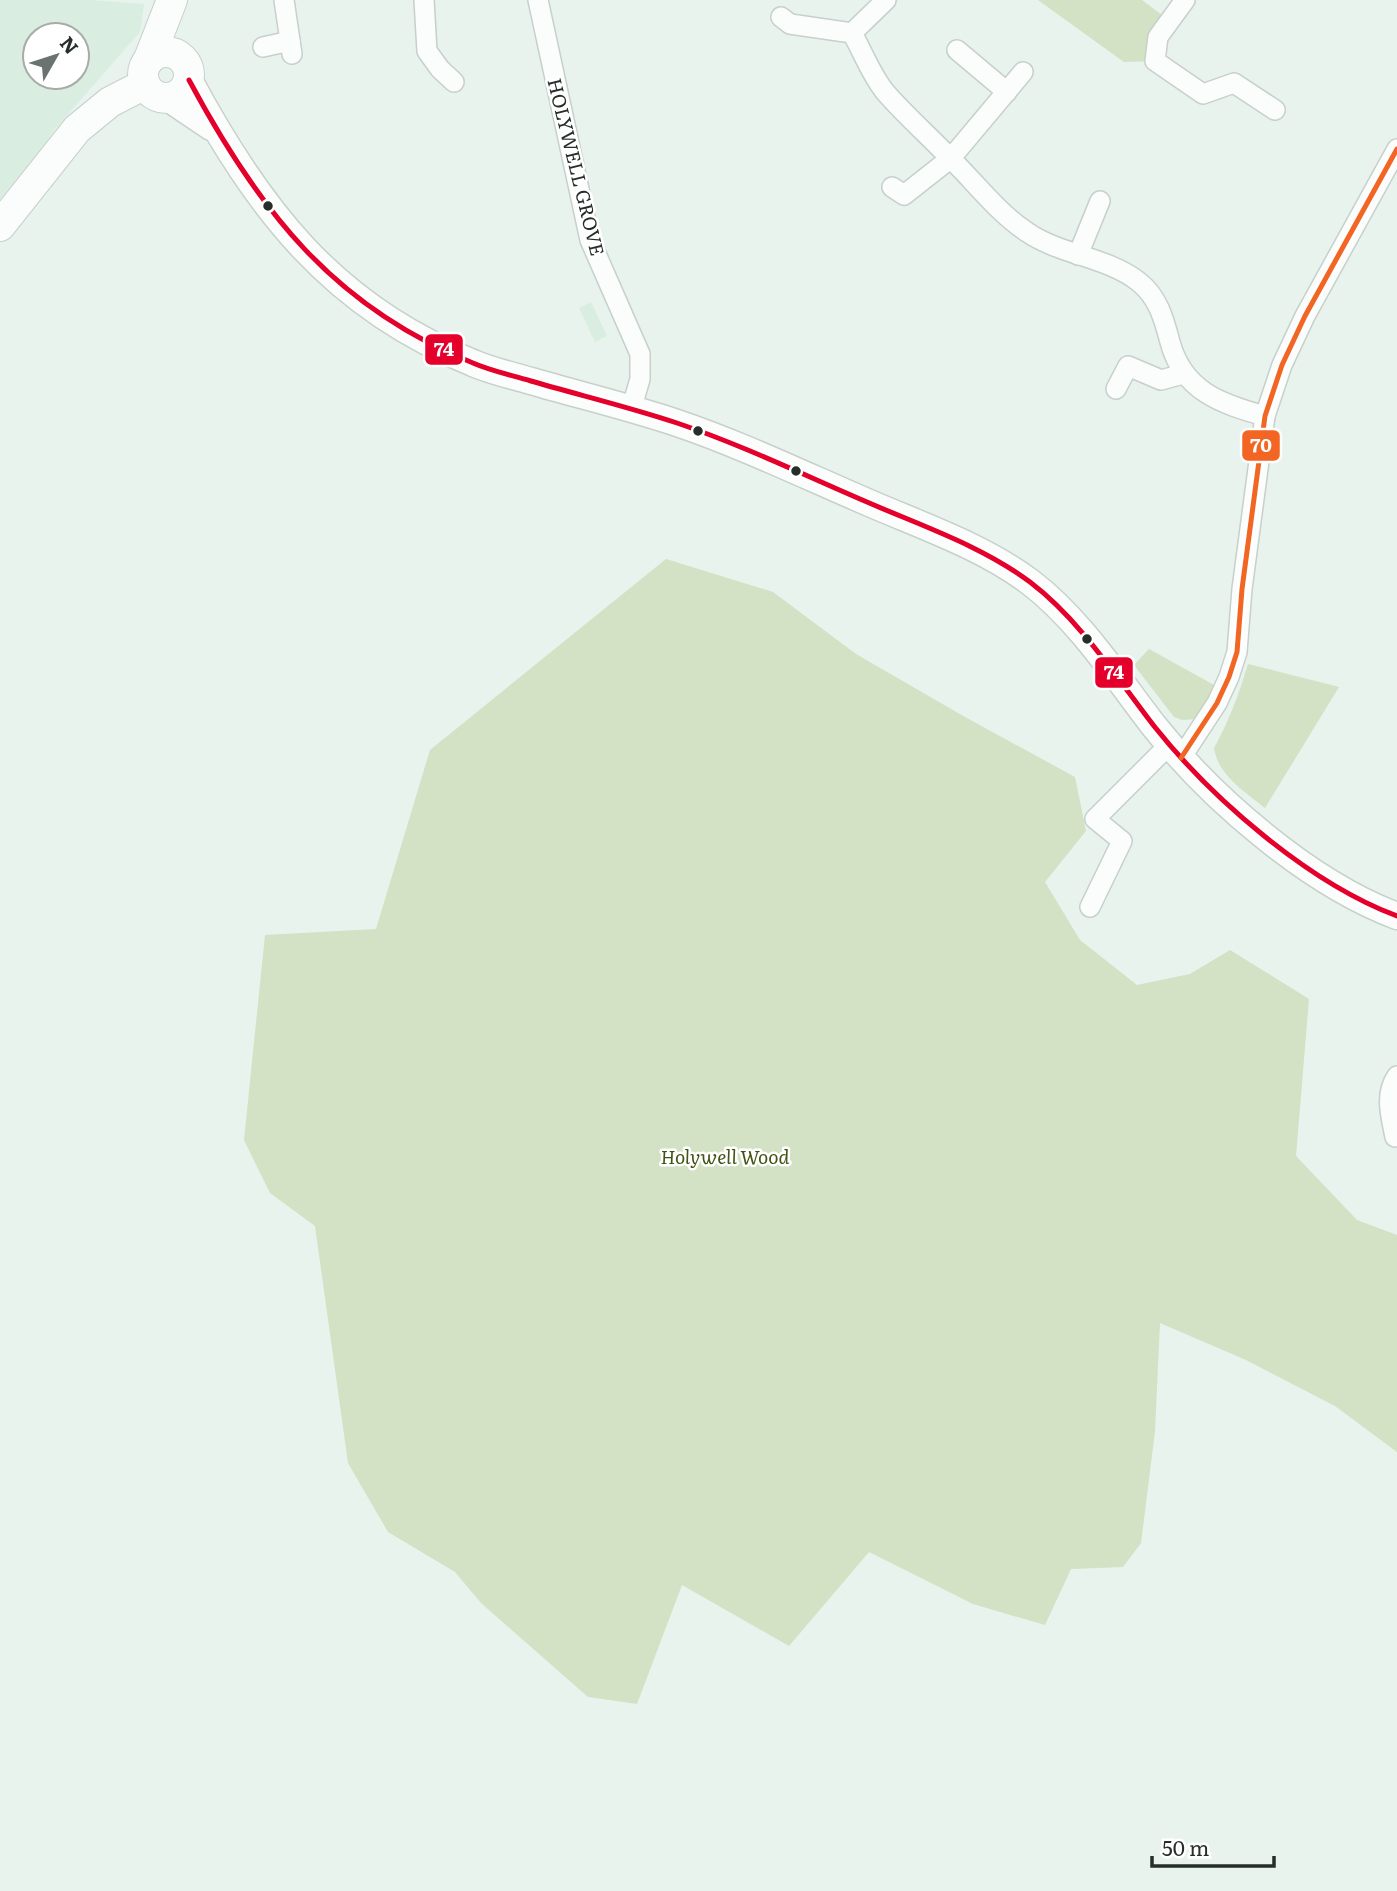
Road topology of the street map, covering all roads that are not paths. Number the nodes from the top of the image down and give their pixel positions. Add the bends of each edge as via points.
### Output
1 (172, 0) edge
2 (284, 0) edge
3 (424, 0) edge
4 (538, 0) edge
5 (1185, 0) edge
6 (893, 2) edge
7 (781, 17) dead end
8 (852, 33) junction
9 (263, 47) dead end
10 (957, 50) dead end
11 (1023, 72) dead end
12 (165, 75) junction
13 (454, 82) dead end
14 (1007, 92) junction
15 (1275, 110) dead end
16 (1397, 149) edge
17 (951, 158) junction
18 (892, 187) dead end
19 (1100, 200) dead end
20 (0, 226) edge
21 (1077, 255) junction
22 (1184, 374) junction
23 (1116, 389) dead end
24 (631, 410) junction
25 (1265, 416) junction
26 (1175, 751) junction
27 (1090, 906) dead end
28 (1397, 916) edge
29 (1397, 1076) edge
30 (1395, 1137) dead end

1 - 12 main road
2 - 9 street via 291,47
3 - 13 street via 427,51
4 - 24 street, HOLYWELL GROVE via 590,240 640,355 640,379
5 - 15 street via 1158,37 1154,61 1203,94 1234,83
6 - 8 street
7 - 8 street via 790,24
8 - 17 street via 885,92
10 - 14 street
11 - 14 street
12 - 20 main road via 110,102 77,129
12 - 24 main road via 215,130 290,236 383,318 476,365
14 - 17 street
16 - 25 street via 1305,316
17 - 18 street via 904,195
17 - 21 street via 1027,233
19 - 21 street
21 - 22 street via 1123,272 1156,300
22 - 23 street via 1161,380 1128,366
22 - 25 street via 1220,402
24 - 26 main road via 715,438 985,553 1030,583 1067,616
25 - 26 street via 1237,652 1217,703
26 - 27 street via 1095,819 1122,841
26 - 28 main road via 1234,811 1292,857 1371,906
29 - 30 street via 1388,1104

